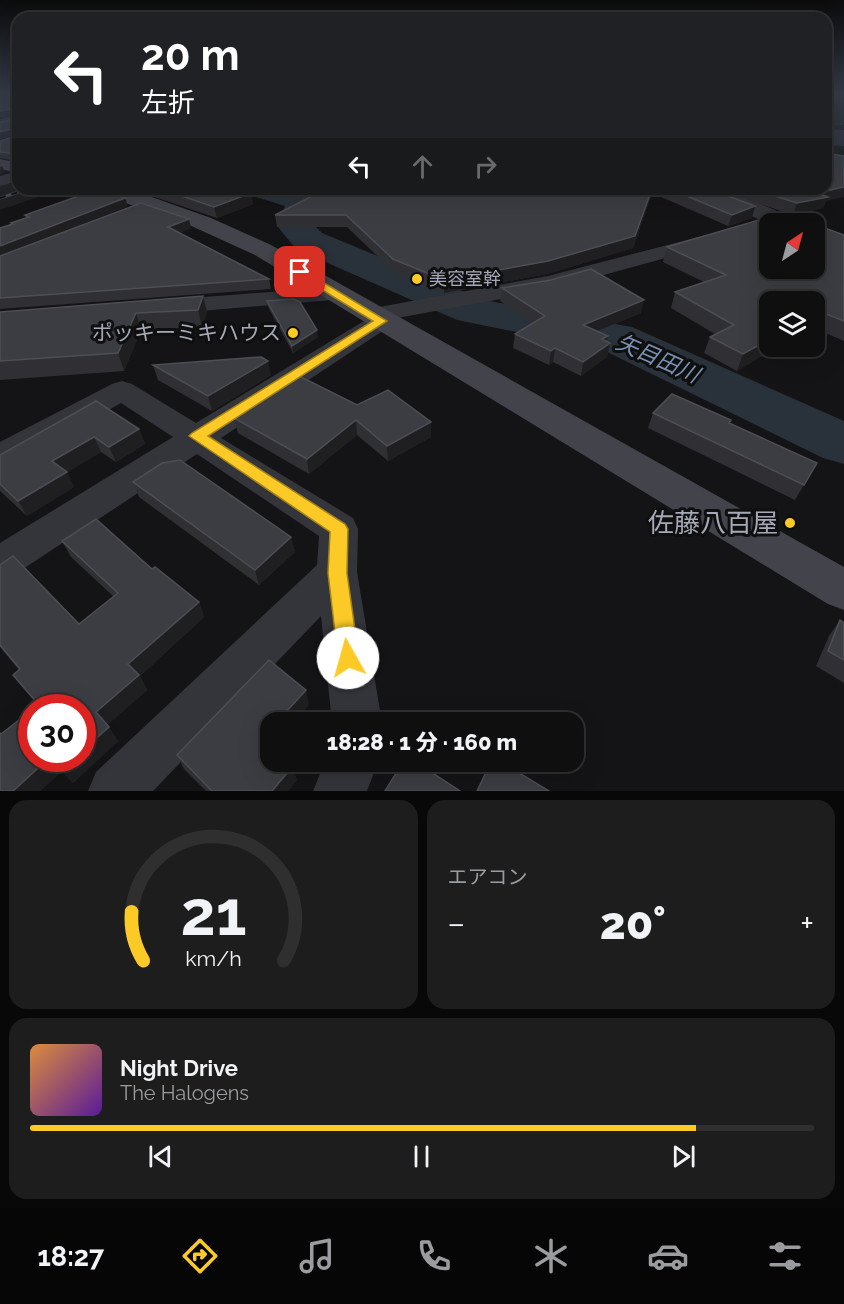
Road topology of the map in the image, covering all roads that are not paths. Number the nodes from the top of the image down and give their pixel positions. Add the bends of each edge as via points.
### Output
1 (122, 195) edge
2 (717, 195) edge
3 (767, 213) edge
4 (759, 224) edge
5 (748, 228) edge
6 (727, 235) edge
7 (336, 294) junction
8 (139, 308) edge
9 (376, 318) junction
10 (197, 436) junction
11 (0, 456) edge
12 (0, 563) edge
13 (337, 573) junction
14 (844, 590) edge
15 (356, 712) edge
16 (348, 772) edge
17 (115, 791) edge
18 (340, 791) edge

1 - 7 street via 206,222 263,250
2 - 3 street
4 - 5 street
6 - 9 street via 549,283
7 - 8 street
7 - 9 street
9 - 10 street
9 - 14 street
10 - 11 street via 122,390
10 - 12 street
10 - 13 street via 339,529
13 - 15 street
13 - 17 street
16 - 18 street

